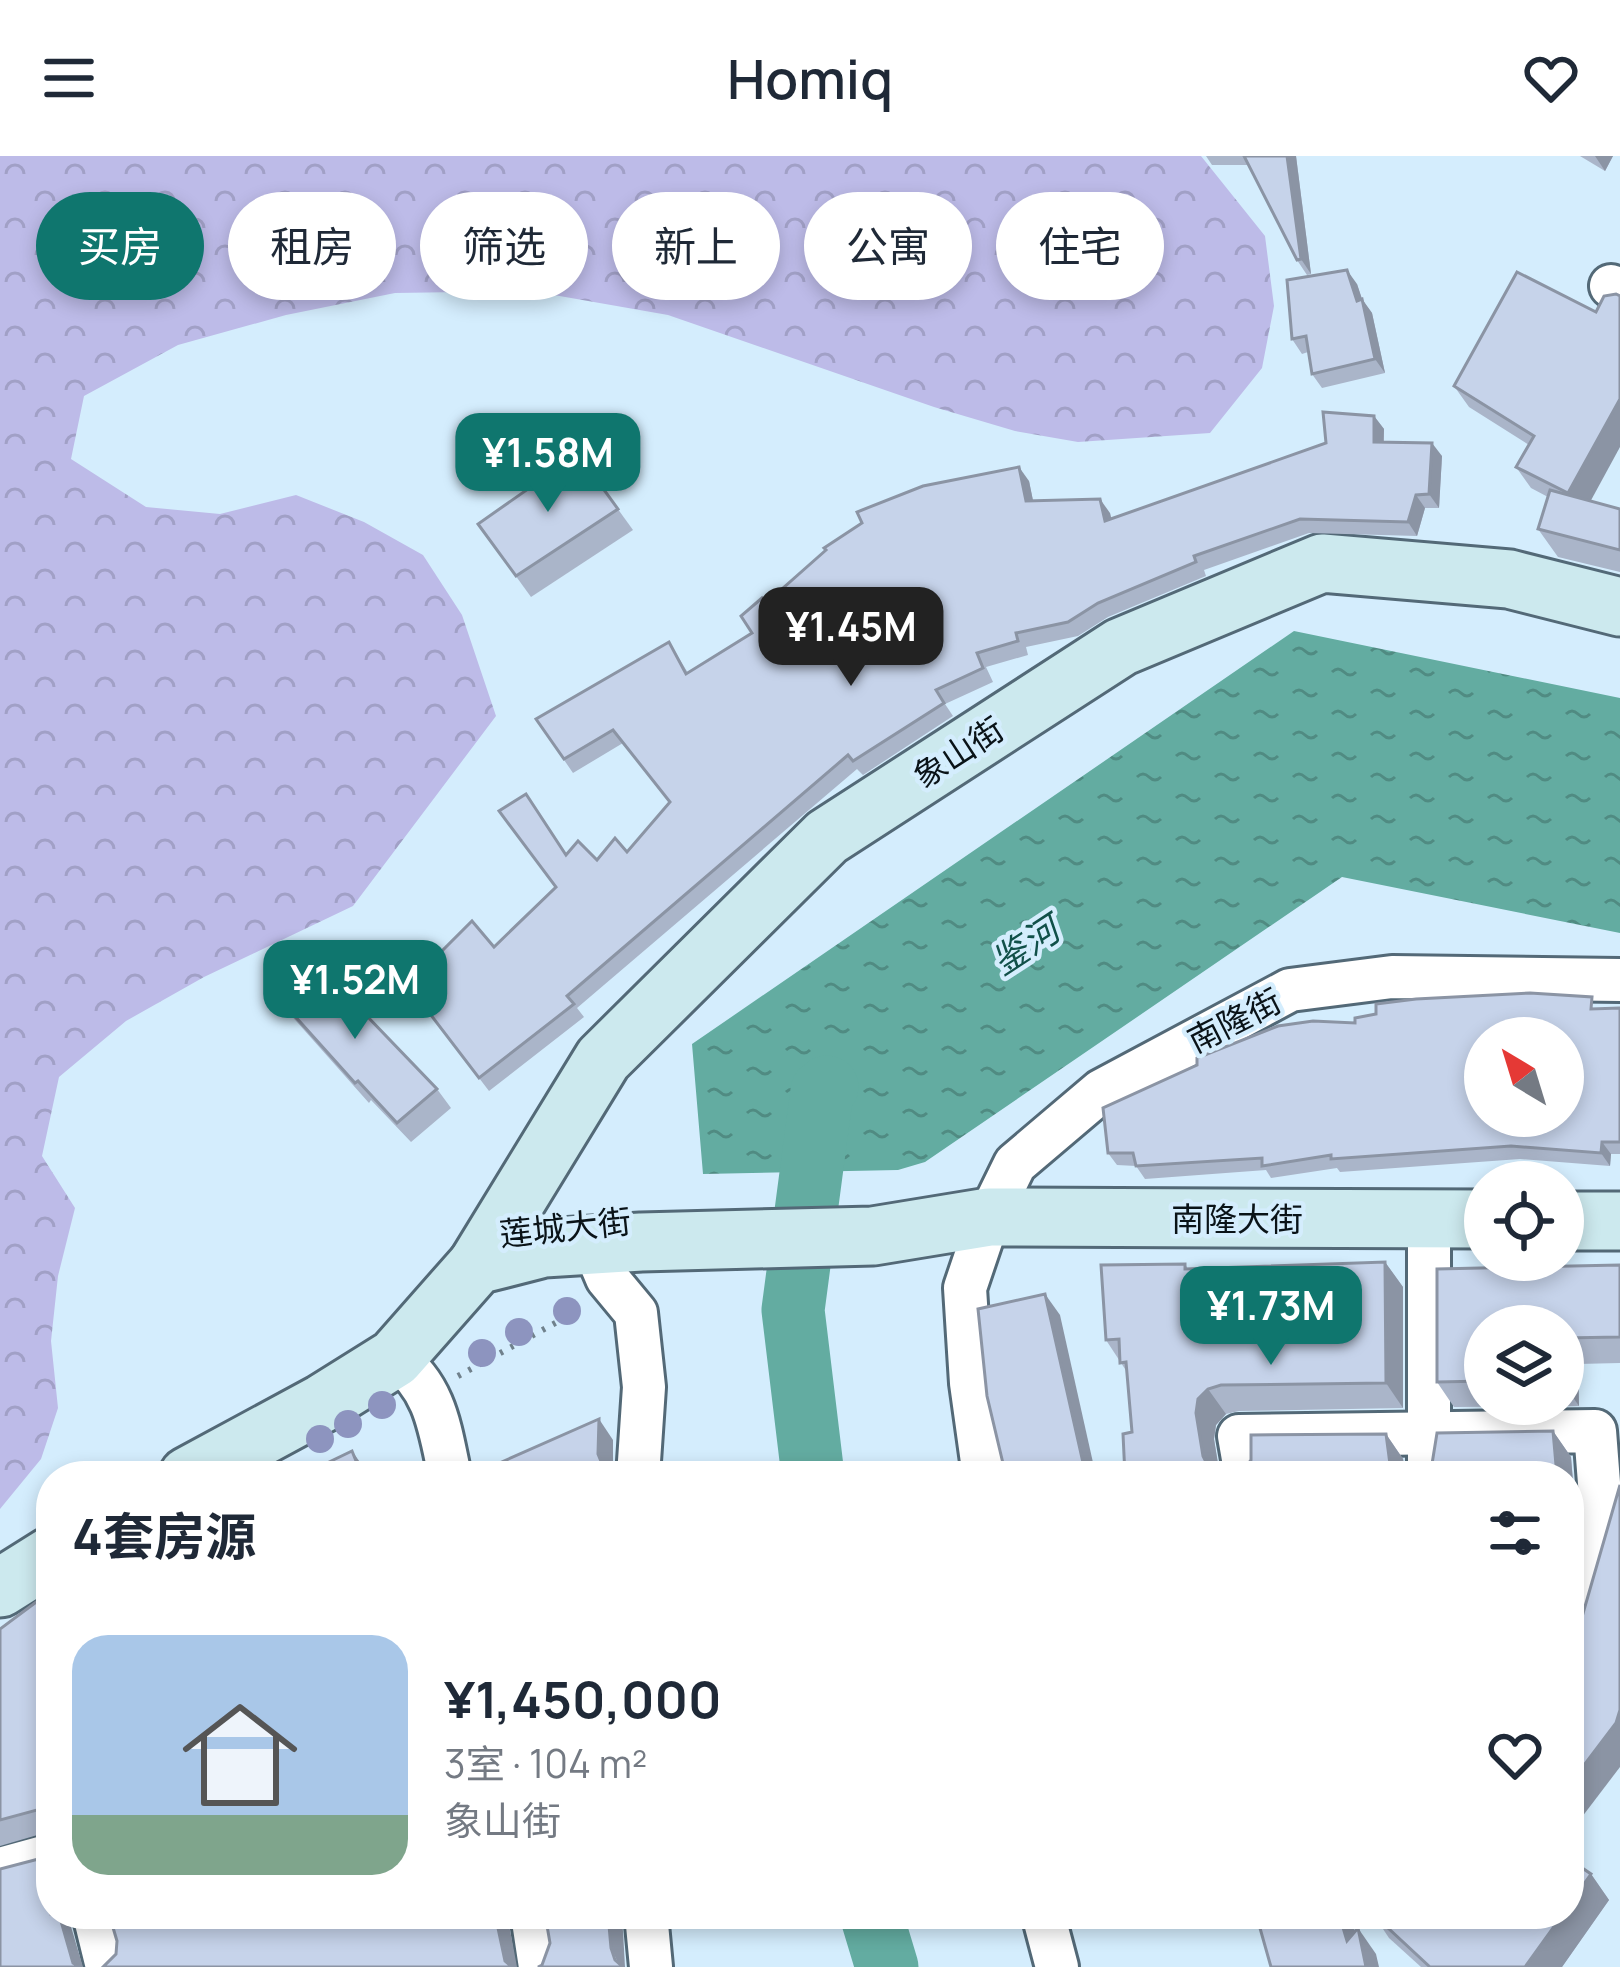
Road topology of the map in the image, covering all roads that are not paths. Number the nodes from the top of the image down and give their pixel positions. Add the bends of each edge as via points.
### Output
1 (1620, 608) edge
2 (1620, 980) edge
3 (993, 1209) junction
4 (1429, 1219) junction
5 (1464, 1219) edge
6 (1584, 1221) edge
7 (1620, 1222) edge
8 (487, 1247) junction
9 (624, 1248) junction
10 (412, 1375) junction
11 (1429, 1433) junction
12 (156, 1461) edge
13 (216, 1461) edge
14 (444, 1461) edge
15 (639, 1461) edge
16 (982, 1461) edge
17 (1243, 1461) edge
18 (1429, 1461) edge
19 (36, 1537) edge
20 (0, 1559) edge
21 (36, 1565) edge
22 (0, 1588) edge
23 (1584, 1598) edge
24 (36, 1859) edge
25 (0, 1869) edge
26 (98, 1929) edge
27 (534, 1929) edge
28 (648, 1929) edge
29 (1047, 1929) edge
30 (107, 1967) edge
31 (539, 1967) edge
32 (652, 1967) edge
33 (1057, 1967) edge

1 - 8 main road, 象山街 via 1509,579 1322,563 1121,646 827,837 603,1059
2 - 3 street, 南隆街 via 1392,977 1290,990 1101,1090 1015,1164
3 - 4 main road, 南隆大街
3 - 9 main road, 莲城大街
3 - 16 street, 南隆街 via 965,1288
4 - 5 main road, 南隆大街
4 - 11 street
6 - 7 main road
8 - 9 main road, 莲城大街
8 - 10 main road, 莲城大街
8 - 12 main road, 莲城大街 via 458,1249 377,1338
9 - 15 street via 641,1335
10 - 13 main road, 莲城大街 via 323,1403
10 - 14 street
11 - 17 street via 1239,1436
11 - 18 street
11 - 23 street via 1595,1431 1602,1522
19 - 20 main road
21 - 22 main road
24 - 25 street
26 - 30 street
27 - 31 street
28 - 32 street
29 - 33 street

